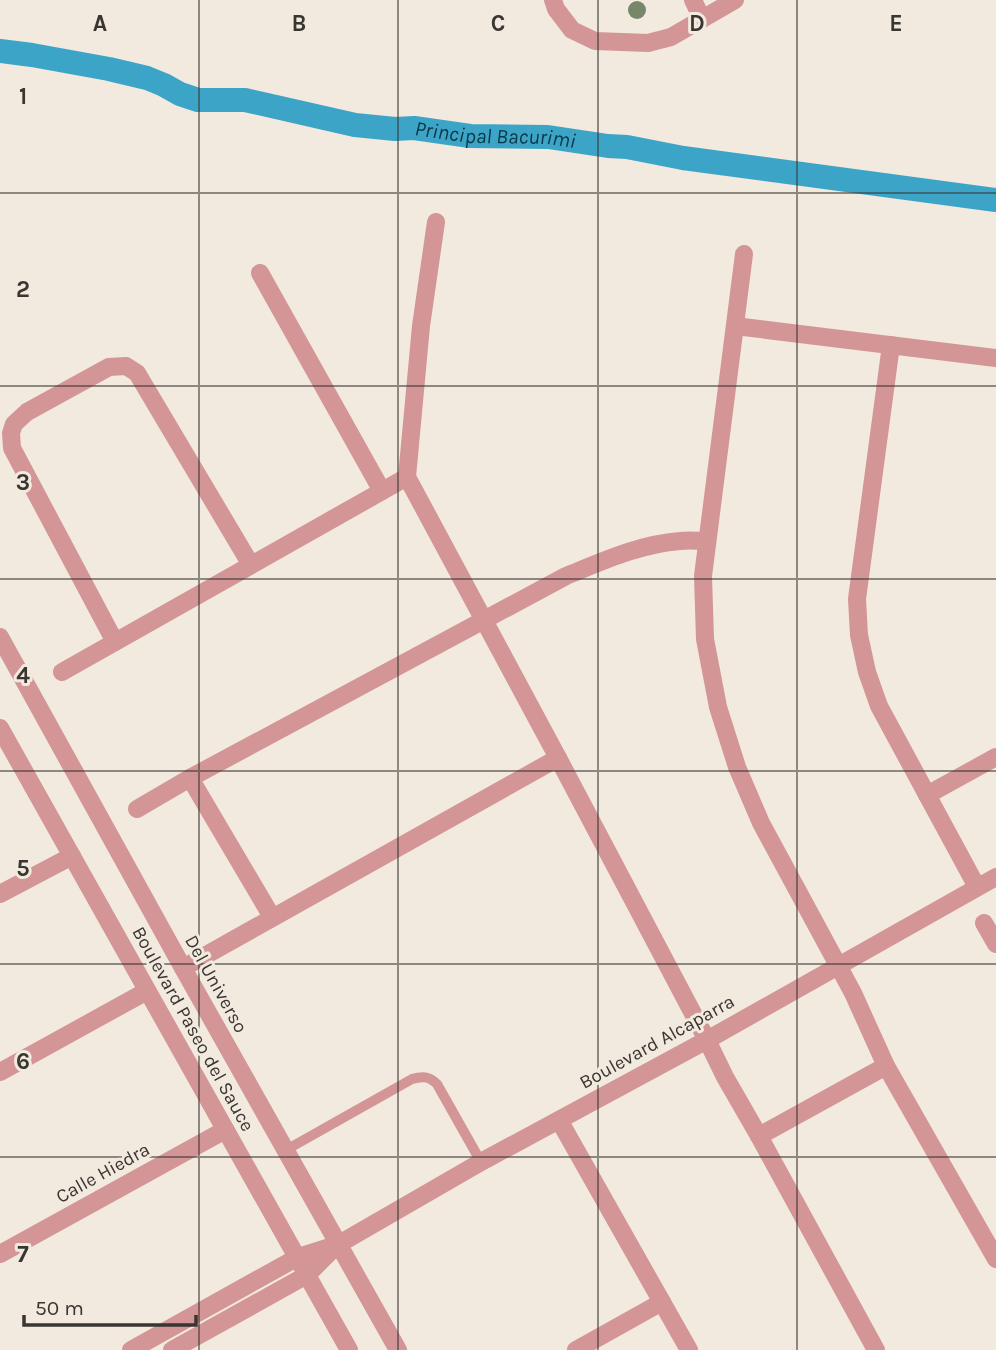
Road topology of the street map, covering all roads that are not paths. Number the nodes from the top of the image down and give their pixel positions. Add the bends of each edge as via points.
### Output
1 (552, 0) edge
2 (693, 0) edge
3 (735, 0) edge
4 (702, 19) junction
5 (436, 222) dead end
6 (744, 254) dead end
7 (260, 273) dead end
8 (735, 326) junction
9 (891, 345) junction
10 (996, 358) edge
11 (407, 477) junction
12 (382, 491) junction
13 (707, 541) junction
14 (251, 565) junction
15 (483, 620) junction
16 (0, 637) edge
17 (115, 642) junction
18 (62, 671) dead end
19 (0, 728) edge
20 (996, 757) edge
21 (558, 758) junction
22 (190, 778) junction
23 (927, 796) junction
24 (137, 808) dead end
25 (72, 856) junction
26 (996, 877) edge
27 (977, 887) junction
28 (0, 894) edge
29 (272, 917) junction
30 (984, 923) dead end
31 (996, 944) edge
32 (838, 967) junction
33 (183, 968) junction
34 (147, 990) junction
35 (707, 1040) junction
36 (886, 1066) junction
37 (0, 1072) edge
38 (559, 1120) junction
39 (225, 1130) junction
40 (759, 1136) junction
41 (286, 1150) junction
42 (481, 1162) junction
43 (339, 1244) junction
44 (0, 1254) edge
45 (298, 1257) junction
46 (996, 1259) edge
47 (307, 1275) junction
48 (662, 1303) junction
49 (131, 1350) edge
50 (172, 1350) edge
51 (349, 1350) edge
52 (398, 1350) edge
53 (576, 1350) edge
54 (689, 1350) edge
55 (876, 1350) edge

1 - 4 street via 572,30 595,41 648,43 671,37
2 - 4 street
3 - 4 street
5 - 11 street
6 - 8 street
7 - 12 street
8 - 9 street
8 - 13 street
9 - 10 street
9 - 23 street via 857,600 859,635 879,706
11 - 12 street
11 - 15 street
12 - 14 street
13 - 15 street via 681,541 615,556
13 - 32 street via 705,639 718,707 761,823
14 - 17 street
14 - 17 street via 137,373 126,366 109,367 27,412 13,424 12,448
15 - 21 street
15 - 22 street
16 - 33 street, Del Universo
17 - 18 street
19 - 25 street, Boulevard Paseo del Sauce
20 - 23 street
21 - 29 street
21 - 35 street
22 - 24 street
22 - 29 street
23 - 27 street
25 - 28 street
25 - 34 street, Boulevard Paseo del Sauce
26 - 27 street, Boulevard Alcaparra
27 - 32 street, Boulevard Alcaparra
29 - 33 street
30 - 31 street
32 - 35 street, Boulevard Alcaparra
32 - 36 street
33 - 41 street, Del Universo
34 - 37 street
34 - 39 street, Boulevard Paseo del Sauce
35 - 38 street, Boulevard Alcaparra
35 - 40 street
36 - 40 street
36 - 46 street
38 - 42 street, Boulevard Alcaparra
38 - 48 street
39 - 44 street, Calle Hiedra
39 - 45 street, Boulevard Paseo del Sauce
40 - 55 street
41 - 42 lane via 412,1079 426,1077 437,1084
41 - 43 street, Del Universo
42 - 43 street, Boulevard Alcaparra
43 - 45 street, Boulevard Alcaparra
43 - 47 street, Boulevard Alcaparra
43 - 52 street, Del Universo
45 - 47 street, Boulevard Paseo del Sauce
45 - 49 street, Boulevard Alcaparra
47 - 50 street, Boulevard Alcaparra
47 - 51 street, Boulevard Paseo del Sauce
48 - 53 street
48 - 54 street

